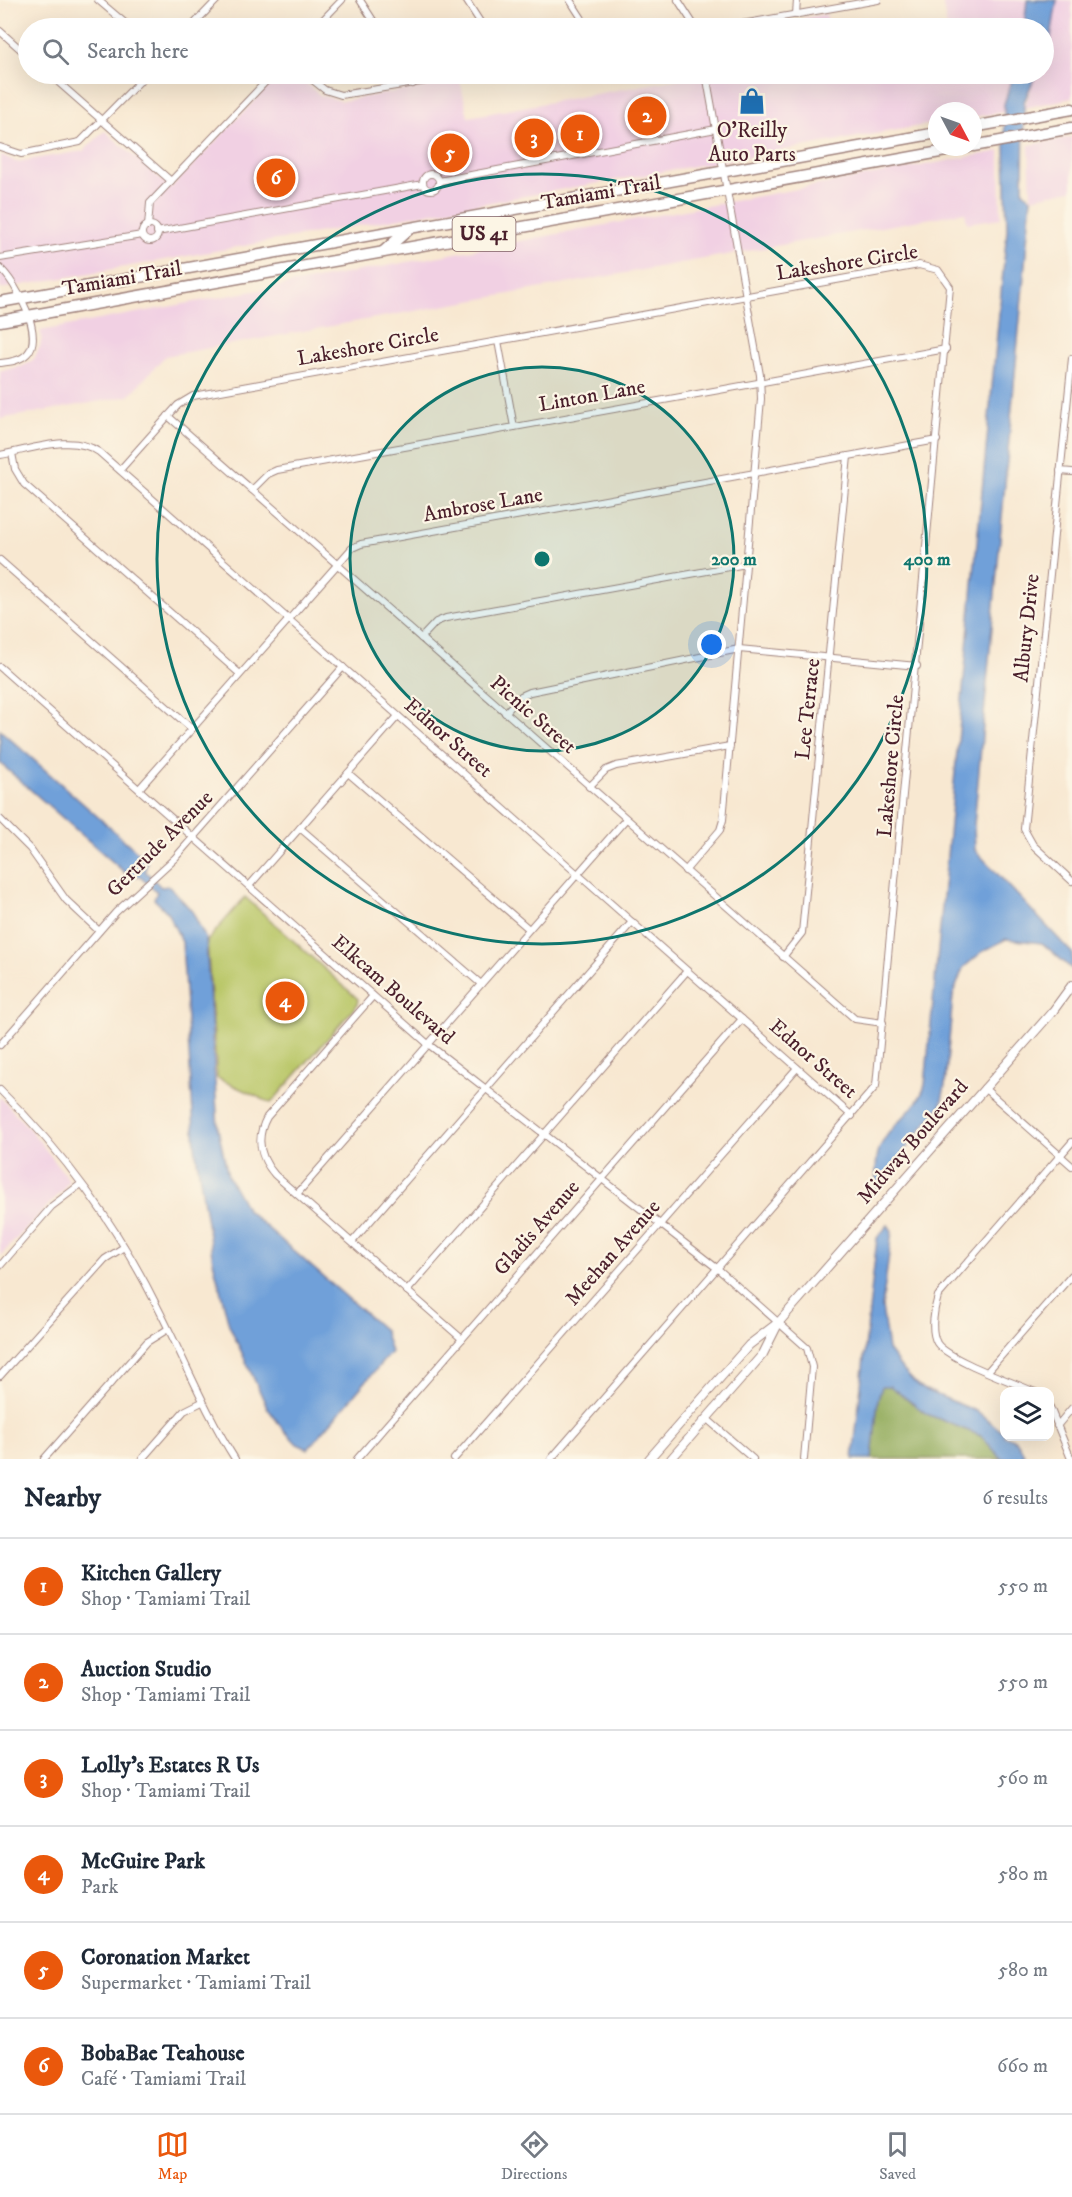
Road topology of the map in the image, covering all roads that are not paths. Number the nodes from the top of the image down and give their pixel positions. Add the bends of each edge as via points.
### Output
1 (98, 0) edge
2 (217, 0) edge
3 (342, 0) edge
4 (360, 0) edge
5 (466, 0) edge
6 (570, 0) edge
7 (678, 0) edge
8 (797, 0) edge
9 (878, 0) edge
10 (796, 15) junction
11 (119, 18) edge
12 (200, 18) edge
13 (325, 18) edge
14 (372, 18) edge
15 (478, 18) edge
16 (582, 18) edge
17 (690, 18) edge
18 (778, 18) edge
19 (0, 31) edge
20 (18, 47) edge
21 (60, 84) edge
22 (138, 84) edge
23 (263, 84) edge
24 (318, 84) edge
25 (413, 84) edge
26 (708, 84) edge
27 (1072, 109) edge
28 (103, 121) junction
29 (982, 125) edge
30 (1072, 128) edge
31 (716, 129) junction
32 (928, 135) edge
33 (982, 144) edge
34 (0, 147) edge
35 (928, 154) edge
36 (724, 171) junction
37 (171, 181) junction
38 (439, 181) junction
39 (423, 184) junction
40 (729, 190) junction
41 (148, 226) junction
42 (411, 228) junction
43 (157, 232) junction
44 (376, 234) junction
45 (142, 235) junction
46 (383, 252) junction
47 (0, 258) edge
48 (348, 258) junction
49 (0, 268) edge
50 (746, 296) junction
51 (21, 298) junction
52 (0, 302) edge
53 (28, 316) junction
54 (0, 321) edge
55 (498, 341) junction
56 (946, 349) junction
57 (1072, 358) edge
58 (0, 363) edge
59 (761, 383) junction
60 (168, 416) junction
61 (514, 427) junction
62 (937, 440) junction
63 (12, 453) junction
64 (0, 455) edge
65 (848, 456) junction
66 (120, 470) junction
67 (1060, 471) junction
68 (1072, 472) edge
69 (755, 473) junction
70 (252, 490) junction
71 (0, 560) edge
72 (336, 564) junction
73 (747, 564) junction
74 (288, 619) junction
75 (421, 638) junction
76 (739, 649) junction
77 (829, 657) junction
78 (917, 666) junction
79 (0, 667) edge
80 (343, 667) junction
81 (240, 674) junction
82 (505, 712) junction
83 (398, 716) junction
84 (192, 729) junction
85 (730, 746) junction
86 (348, 773) junction
87 (589, 787) junction
88 (139, 789) junction
89 (0, 819) edge
90 (626, 819) junction
91 (300, 828) junction
92 (194, 837) junction
93 (685, 871) junction
94 (578, 874) junction
95 (1072, 881) edge
96 (249, 886) junction
97 (632, 922) junction
98 (529, 929) junction
99 (99, 931) junction
100 (783, 957) junction
101 (687, 971) junction
102 (481, 984) junction
103 (1072, 985) edge
104 (373, 996) junction
105 (742, 1019) junction
106 (884, 1023) junction
107 (428, 1044) junction
108 (0, 1045) edge
109 (797, 1068) junction
110 (984, 1088) junction
111 (486, 1089) junction
112 (0, 1090) edge
113 (852, 1116) junction
114 (544, 1134) junction
115 (1072, 1142) edge
116 (1060, 1155) junction
117 (1072, 1166) edge
118 (602, 1179) junction
119 (81, 1184) junction
120 (297, 1194) junction
121 (660, 1224) junction
122 (352, 1242) junction
123 (124, 1247) junction
124 (0, 1266) edge
125 (718, 1269) junction
126 (1072, 1275) edge
127 (407, 1291) junction
128 (779, 1322) junction
129 (168, 1329) junction
130 (462, 1339) junction
131 (988, 1371) junction
132 (0, 1376) edge
133 (1024, 1387) edge
134 (202, 1402) junction
135 (1072, 1408) edge
136 (706, 1418) junction
137 (1054, 1418) edge
138 (1057, 1426) junction
139 (44, 1459) edge
140 (142, 1459) edge
141 (235, 1459) edge
142 (357, 1459) edge
143 (454, 1459) edge
144 (551, 1459) edge
145 (649, 1459) edge
146 (671, 1459) edge
147 (753, 1459) edge
148 (804, 1459) edge
149 (1071, 1459) edge

1 - 11 street
2 - 12 street
3 - 13 street
4 - 14 street
5 - 15 street
6 - 16 street
7 - 17 street
8 - 10 street
9 - 10 street
10 - 18 street
19 - 20 street
21 - 28 street
22 - 28 street
23 - 37 street
24 - 25 street via 341,95
26 - 31 street
27 - 29 main road
28 - 34 street via 86,138 72,145 21,154
28 - 37 street
30 - 33 main road
31 - 36 street
31 - 38 street, Tamiami Trail
32 - 36 main road, Tamiami Trail / US 41
35 - 40 main road, Tamiami Trail / US 41
36 - 40 street
36 - 42 main road, Tamiami Trail / US 41
37 - 41 street via 150,203
38 - 39 street via 433,190
38 - 39 street via 432,174 425,177
39 - 43 street, Tamiami Trail
40 - 46 main road, Tamiami Trail / US 41
40 - 50 street
41 - 43 street
41 - 45 street
42 - 44 main road, Tamiami Trail / US 41
42 - 46 main road
43 - 45 street via 150,241
44 - 48 main road via 366,247
44 - 51 main road, Tamiami Trail / US 41
45 - 47 street, Tamiami Trail
46 - 48 main road, Tamiami Trail / US 41
48 - 53 main road, Tamiami Trail / US 41
49 - 51 street
50 - 55 street, Lakeshore Circle
50 - 56 street, Lakeshore Circle via 929,266 946,278 950,287
50 - 59 street
51 - 52 main road, Tamiami Trail / US 41
51 - 53 street
53 - 54 main road, Tamiami Trail / US 41
53 - 58 street via 33,346 19,360
55 - 60 street, Lakeshore Circle via 193,396 183,400
55 - 61 street
56 - 59 street, Linton Lane
56 - 62 street, Lakeshore Circle
57 - 67 street, Albury Drive
59 - 61 street, Linton Lane
59 - 69 street
60 - 66 street, Lakeshore Circle
60 - 70 street, Picnic Street
61 - 70 street, Linton Lane via 277,470
62 - 65 street, Ambrose Lane
62 - 78 street, Lakeshore Circle
63 - 64 street, Ednor Street
63 - 66 street, Ednor Street via 77,443 93,448
63 - 81 street via 24,484
65 - 69 street, Ambrose Lane
65 - 77 street, Lee Terrace
66 - 74 street, Ednor Street
67 - 68 street
67 - 95 street, Albury Drive via 1024,829 1033,845
69 - 72 street, Ambrose Lane via 361,544
69 - 73 street
70 - 72 street, Picnic Street
71 - 84 street
72 - 74 street, Ambrose Lane
72 - 75 street, Picnic Street
73 - 75 street via 446,618 436,622
73 - 76 street
74 - 80 street, Ednor Street
74 - 81 street, Ambrose Lane
75 - 82 street, Picnic Street
76 - 77 street
76 - 82 street via 530,692 520,696
76 - 85 street
77 - 78 street
77 - 100 street, Lee Terrace via 802,933
78 - 106 street, Lakeshore Circle
79 - 88 street, Elkcam Boulevard
80 - 83 street, Ednor Street
80 - 92 street, Gertrude Avenue
81 - 84 street, Ambrose Lane
82 - 87 street, Picnic Street
83 - 86 street
83 - 94 street, Ednor Street
84 - 88 street, Ambrose Lane
85 - 87 street via 616,766
85 - 93 street via 720,830
86 - 91 street
86 - 98 street
87 - 90 street, Picnic Street
88 - 92 street, Elkcam Boulevard
89 - 99 street via 30,849 57,890
90 - 93 street, Picnic Street
90 - 94 street
91 - 96 street
91 - 102 street
92 - 96 street, Elkcam Boulevard
92 - 99 street, Gertrude Avenue
93 - 100 street, Picnic Street
94 - 97 street, Ednor Street
94 - 98 street
96 - 104 street, Elkcam Boulevard
97 - 101 street, Ednor Street
97 - 111 street
98 - 102 street
99 - 108 street, Gertrude Avenue
100 - 106 street, Picnic Street via 855,1019
101 - 105 street, Ednor Street
101 - 114 street
102 - 107 street
103 - 110 street, Midway Boulevard
104 - 107 street, Elkcam Boulevard
104 - 120 street via 267,1117 260,1134 262,1156 269,1168
105 - 109 street, Ednor Street
105 - 118 street, Gladis Avenue
106 - 113 street, Lakeshore Circle via 876,1086
107 - 111 street, Elkcam Boulevard
107 - 120 street
109 - 113 street, Ednor Street
109 - 121 street, Meehan Avenue
110 - 116 street
110 - 128 street, Midway Boulevard
111 - 114 street, Elkcam Boulevard
111 - 122 street
112 - 119 street
113 - 125 street, Lakeshore Circle
114 - 118 street, Elkcam Boulevard
114 - 127 street
115 - 116 street
116 - 117 street
116 - 131 street via 938,1296 934,1334 938,1343 951,1355
118 - 121 street, Elkcam Boulevard
118 - 130 street, Gladis Avenue
119 - 123 street
119 - 124 street via 52,1206
120 - 122 street
121 - 125 street, Elkcam Boulevard
121 - 143 street, Meehan Avenue
122 - 127 street
123 - 129 street
123 - 132 street via 105,1259
125 - 128 street, Elkcam Boulevard
125 - 144 street, Lakeshore Circle
126 - 131 street
127 - 130 street
128 - 136 street, Midway Boulevard via 763,1354
128 - 145 street, Midway Boulevard via 749,1345
128 - 148 street, Elkcam Boulevard via 807,1348 811,1357
129 - 134 street
129 - 139 street via 147,1342
130 - 142 street, Gladis Avenue
131 - 133 street
134 - 140 street via 184,1411
134 - 141 street
135 - 138 street
136 - 146 street, Midway Boulevard
136 - 147 street
137 - 138 street
138 - 149 street

